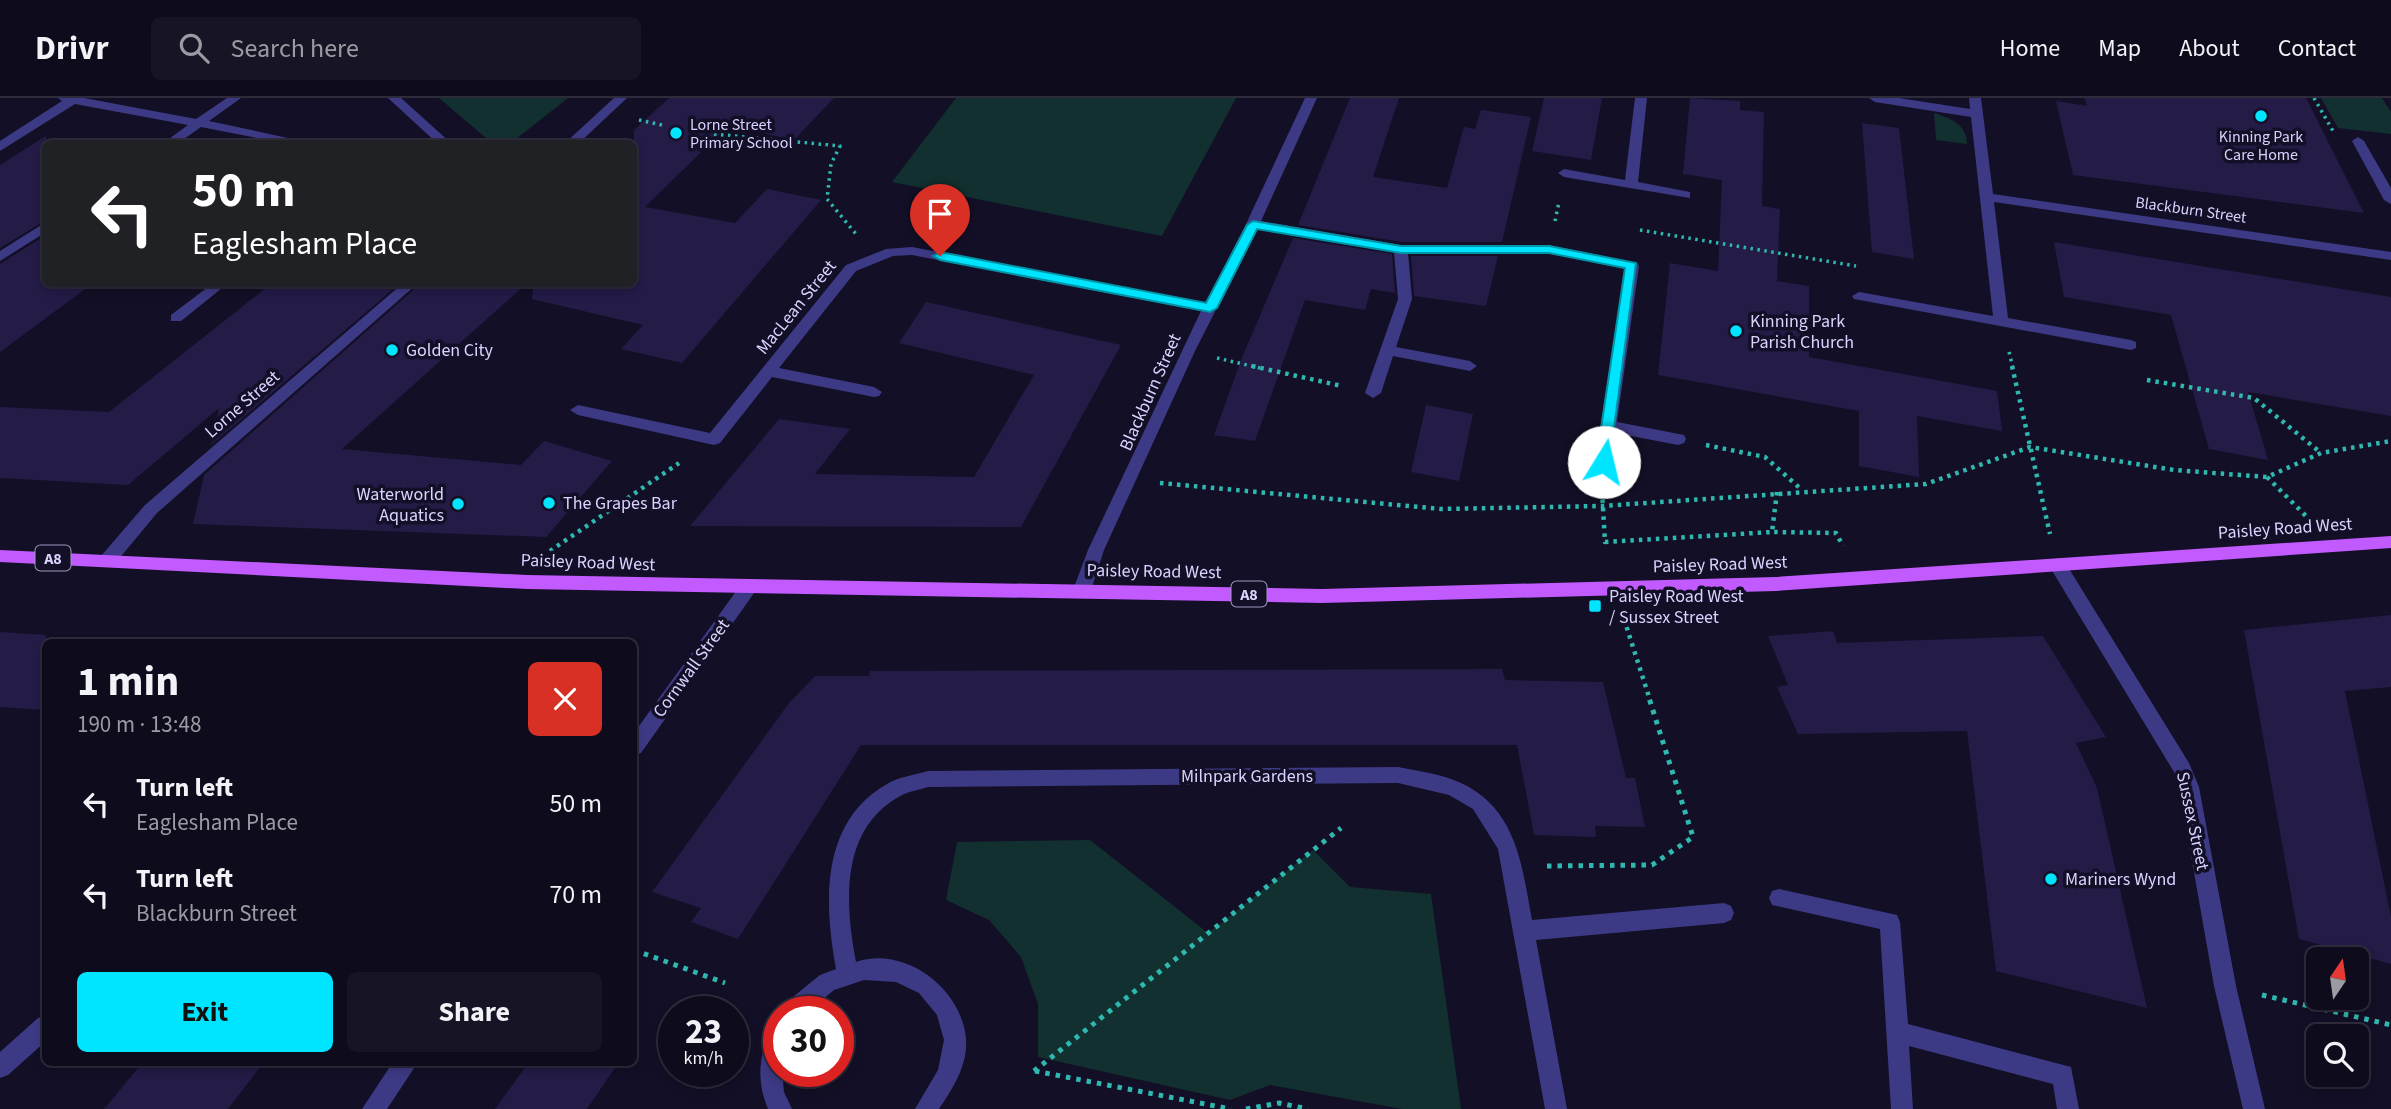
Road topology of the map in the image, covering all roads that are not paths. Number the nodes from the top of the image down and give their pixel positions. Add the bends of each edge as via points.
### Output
1 (235, 98) edge
2 (394, 98) edge
3 (621, 98) edge
4 (1311, 98) edge
5 (1641, 98) edge
6 (1875, 98) edge
7 (1975, 98) edge
8 (68, 99) edge
9 (1978, 114) junction
10 (200, 122) junction
11 (175, 140) edge
12 (290, 140) edge
13 (441, 140) edge
14 (574, 140) edge
15 (2358, 141) dead end
16 (0, 146) edge
17 (1564, 173) road end
18 (1630, 185) junction
19 (1685, 195) dead end
20 (1987, 197) junction
21 (2391, 200) edge
22 (1253, 225) junction
23 (42, 229) edge
24 (1401, 249) junction
25 (2391, 256) edge
26 (0, 257) edge
27 (216, 287) edge
28 (407, 287) edge
29 (1865, 297) road end
30 (1210, 308) junction
31 (176, 318) dead end
32 (2001, 320) junction
33 (2131, 345) dead end
34 (1388, 350) junction
35 (1470, 366) dead end
36 (769, 371) junction
37 (874, 393) dead end
38 (1373, 393) road end
39 (578, 410) dead end
40 (1609, 426) junction
41 (1678, 439) road end
42 (1604, 462) road end
43 (2391, 542) edge
44 (0, 556) edge
45 (107, 561) junction
46 (2057, 564) junction
47 (748, 588) junction
48 (1082, 590) junction
49 (637, 743) edge
50 (1779, 898) dead end
51 (1724, 913) dead end
52 (1523, 931) junction
53 (847, 972) junction
54 (805, 996) edge
55 (42, 1030) edge
56 (1897, 1032) junction
57 (404, 1066) edge
58 (0, 1067) edge
59 (774, 1087) edge
60 (373, 1109) edge
61 (781, 1109) edge
62 (926, 1109) edge
63 (1556, 1109) edge
64 (1902, 1109) edge
65 (2068, 1109) edge
66 (2254, 1109) edge

1 - 10 street
2 - 13 street
3 - 14 street
4 - 22 street, Blackburn Street
5 - 18 street
6 - 9 street
7 - 9 street
8 - 10 street
8 - 16 street
9 - 20 street
10 - 11 street
10 - 12 street
15 - 21 street
17 - 18 street
18 - 19 street
20 - 25 street, Blackburn Street
20 - 32 street
22 - 24 street
22 - 30 street, Blackburn Street
23 - 26 street
24 - 34 street via 1405,299
24 - 40 street via 1549,249 1632,265
27 - 31 street
28 - 45 street, Lorne Street via 151,509
29 - 32 street
30 - 36 street, MacLean Street via 912,251 875,257 851,268
30 - 48 street, Blackburn Street via 1096,550
32 - 33 street
34 - 35 street
34 - 38 street
36 - 37 street
36 - 39 street, MacLean Street via 714,439
40 - 41 street
40 - 42 street
43 - 46 main road, Paisley Road West / A8
44 - 45 main road, Paisley Road West / A8
45 - 47 main road, Paisley Road West / A8
46 - 48 main road, Paisley Road West / A8 via 1776,584 1322,596
46 - 66 street, Sussex Street via 2189,787 2225,986
47 - 48 main road, Paisley Road West / A8
47 - 49 street, Cornwall Street
50 - 56 street via 1890,922
51 - 52 street
52 - 53 street, Milnpark Gardens via 1508,847 1480,803 1427,779 1398,775 928,779 893,790 869,810 848,840 836,883 836,917
52 - 63 street, Milnpark Gardens
53 - 54 street
53 - 62 street via 889,968 915,976 935,991 949,1015 954,1041 950,1070
55 - 58 street
56 - 64 street
56 - 65 street via 2063,1076
57 - 60 street
59 - 61 street

